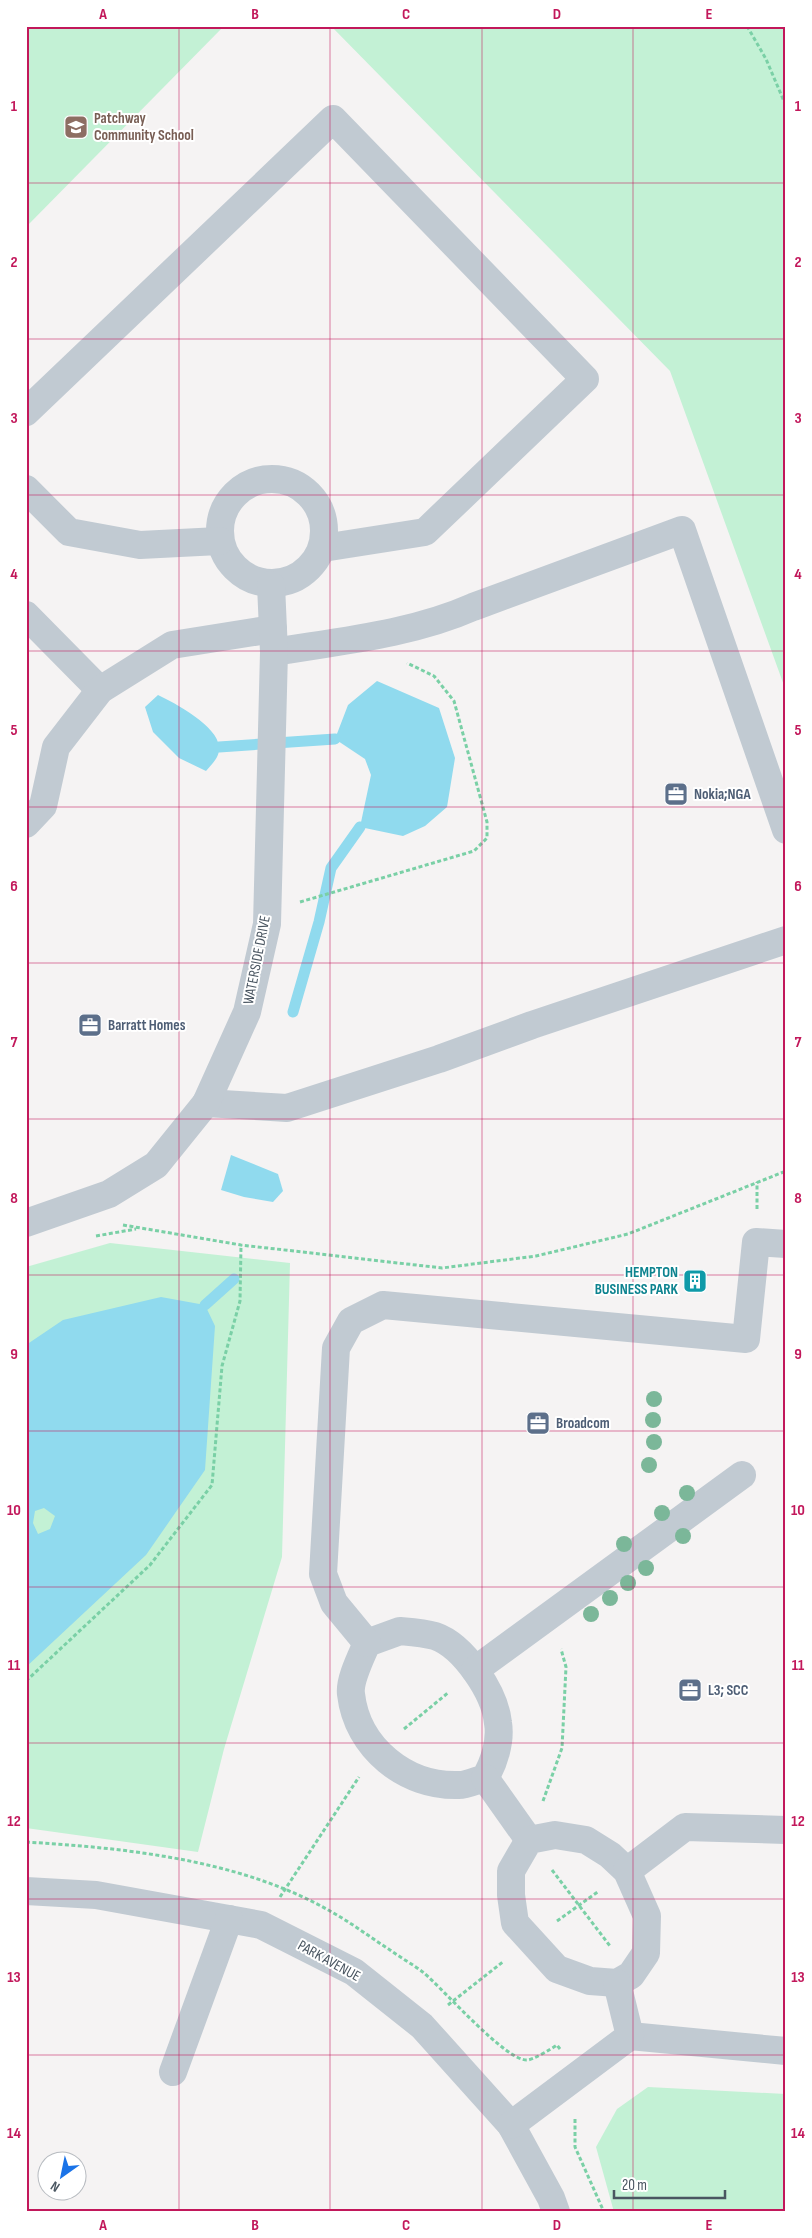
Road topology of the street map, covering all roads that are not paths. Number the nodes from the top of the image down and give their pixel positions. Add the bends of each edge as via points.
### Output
1 (26, 412) edge
2 (26, 489) edge
3 (220, 541) junction
4 (323, 548) junction
5 (272, 585) junction
6 (26, 615) edge
7 (274, 640) junction
8 (100, 690) junction
9 (26, 824) edge
10 (786, 830) edge
11 (786, 940) edge
12 (206, 1103) junction
13 (26, 1223) edge
14 (786, 1244) edge
15 (742, 1475) dead end
16 (367, 1643) junction
17 (475, 1670) junction
18 (485, 1778) junction
19 (786, 1830) edge
20 (529, 1840) junction
21 (627, 1870) junction
22 (26, 1891) edge
23 (229, 1919) junction
24 (616, 1983) junction
25 (630, 2036) junction
26 (786, 2051) edge
27 (173, 2072) dead end
28 (511, 2125) junction
29 (556, 2212) edge

1 - 4 street via 333,119 585,379 425,532
2 - 3 street via 69,532 140,545
3 - 4 street via 222,514 237,491 262,479 290,480 312,496 317,504 325,521
3 - 5 street via 238,572
4 - 5 street via 304,575
5 - 7 street, WATERSIDE DRIVE
6 - 8 street
7 - 8 street via 172,645
7 - 10 street via 354,639 443,620 682,530
7 - 12 street, WATERSIDE DRIVE via 266,924 247,1012
8 - 9 street via 56,747 43,806
11 - 12 street via 287,1108
12 - 13 street, WATERSIDE DRIVE via 156,1165 109,1194
14 - 16 street via 756,1242 746,1339 383,1305 351,1321 336,1348 323,1574 334,1603
15 - 17 street
16 - 17 street via 400,1631 435,1636 455,1649
16 - 18 street via 350,1692 361,1729 376,1752 409,1776 434,1784 461,1785
17 - 18 street via 495,1704 499,1725 494,1762
18 - 20 street
19 - 21 street via 685,1827
20 - 21 street via 555,1835 586,1840
20 - 24 street via 511,1870 515,1923 557,1969 590,1981
21 - 24 street via 647,1916 646,1953 631,1975
22 - 23 street, PARK AVENUE via 96,1895
23 - 27 street
23 - 28 street, PARK AVENUE via 261,1925 354,1972 422,2026
24 - 25 street
25 - 26 street
25 - 28 street
28 - 29 street, PARK AVENUE

